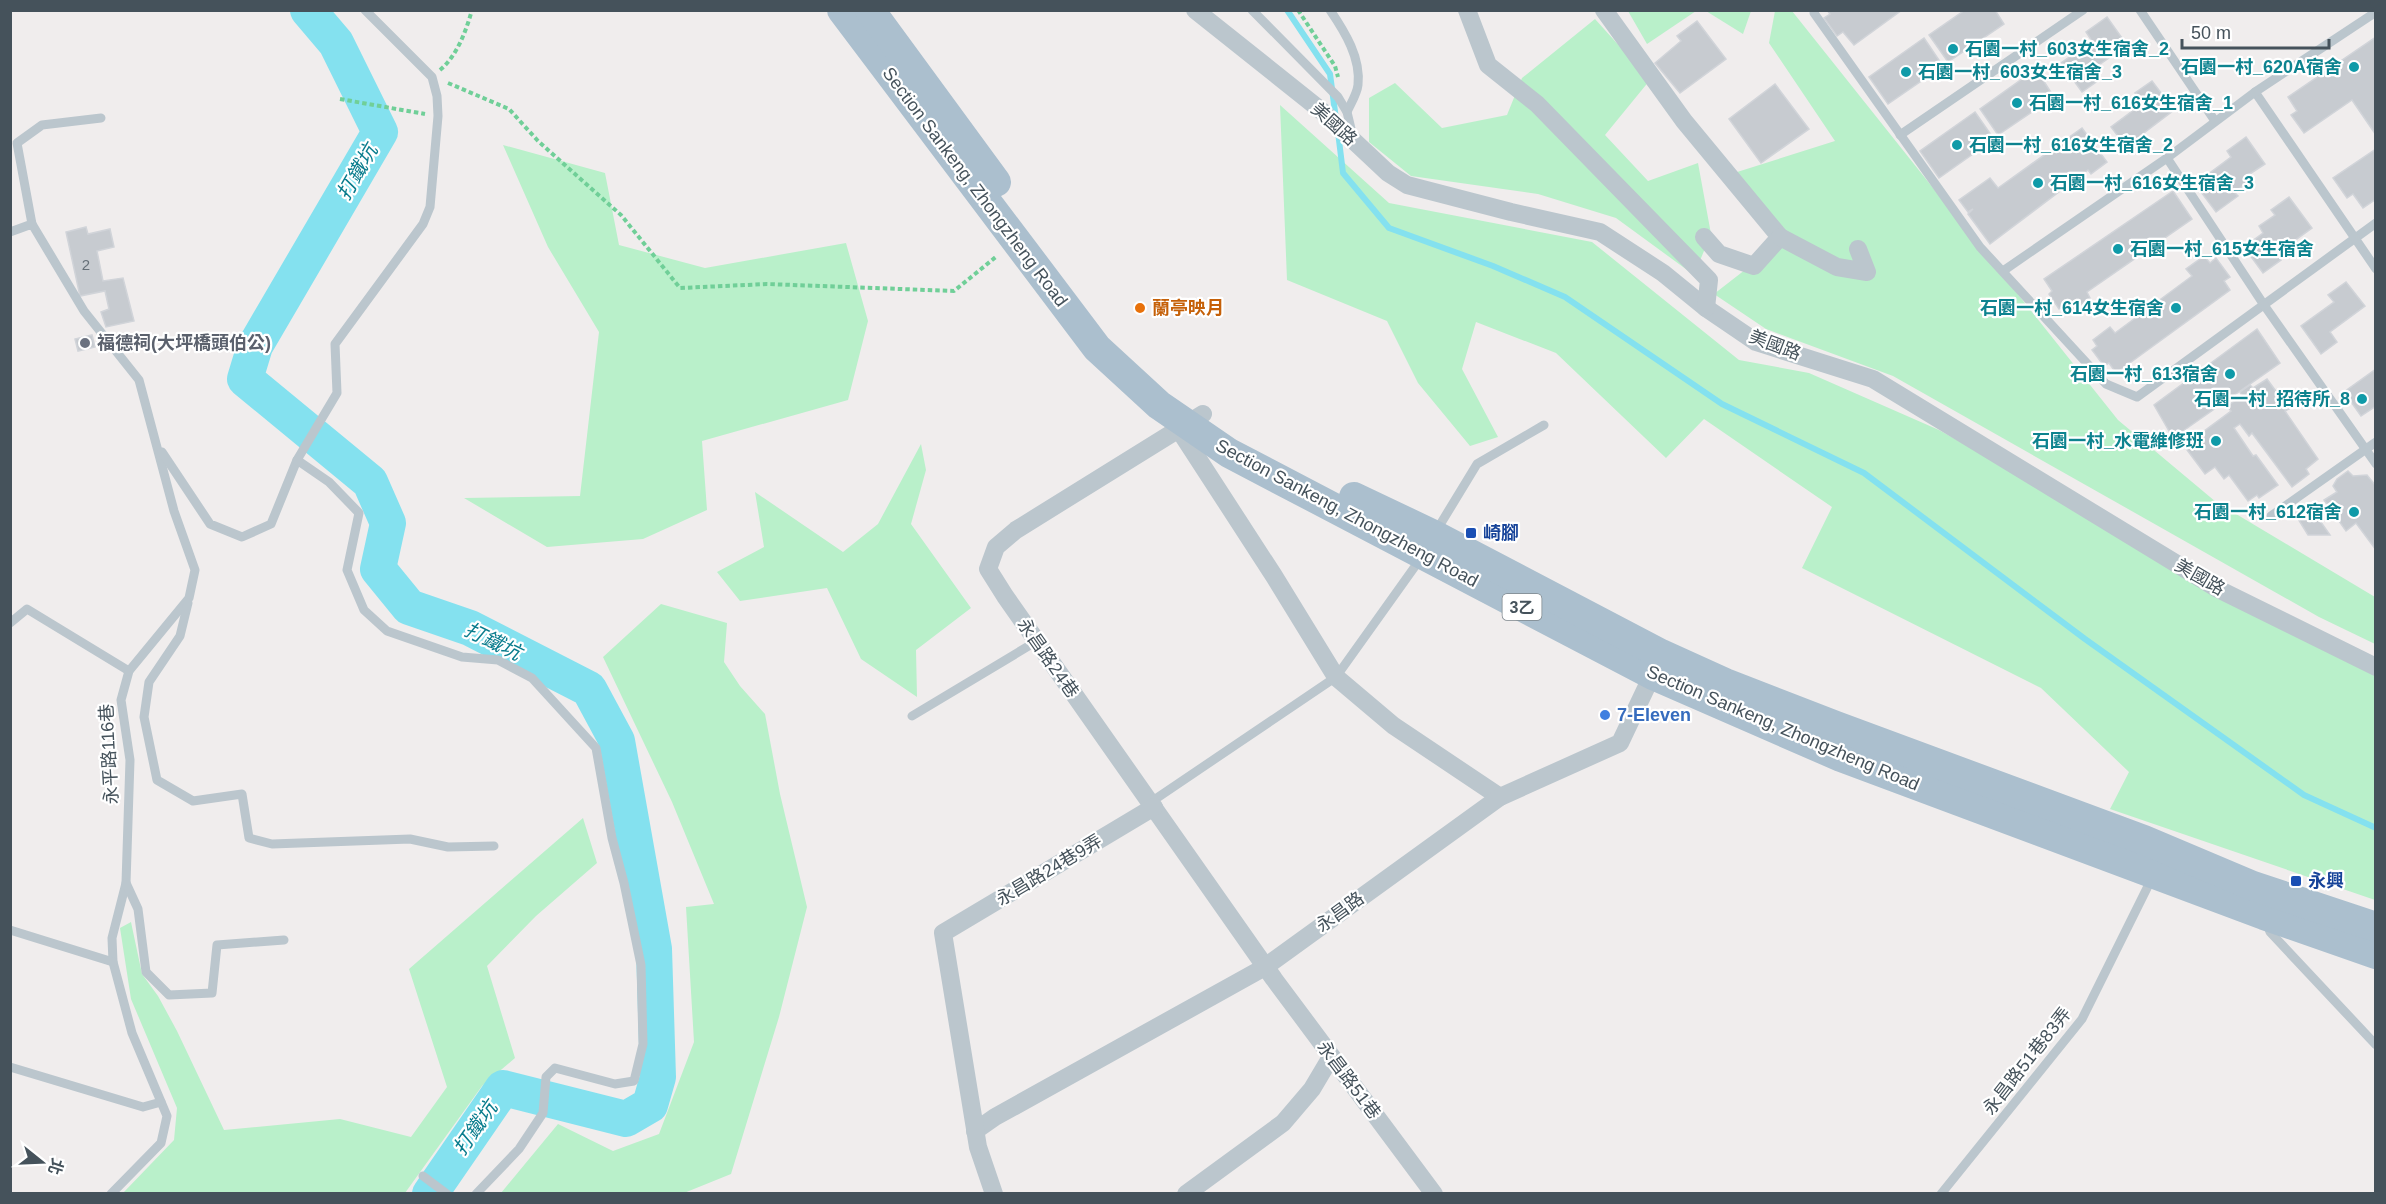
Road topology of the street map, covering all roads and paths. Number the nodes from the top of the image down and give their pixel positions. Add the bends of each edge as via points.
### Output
1 (366, 10) edge
2 (472, 10) edge
3 (842, 10) edge
4 (870, 10) edge
5 (1195, 10) edge
6 (1252, 10) edge
7 (1298, 10) edge
8 (1330, 10) edge
9 (1467, 10) edge
10 (1604, 10) edge
11 (1815, 10) edge
12 (2083, 10) edge
13 (2140, 10) edge
14 (2376, 12) edge
15 (432, 77) junction
16 (2255, 92) junction
17 (1339, 98) junction
18 (340, 99) dead end
19 (1347, 112) junction
20 (438, 116) junction
21 (101, 118) dead end
22 (2215, 121) junction
23 (1349, 135) junction
24 (1900, 135) junction
25 (2167, 158) junction
26 (32, 224) junction
27 (2376, 224) edge
28 (10, 232) edge
29 (1704, 237) dead end
30 (1780, 237) junction
31 (2354, 237) junction
32 (1015, 241) junction
33 (1858, 249) dead end
34 (2376, 268) edge
35 (2003, 271) junction
36 (2264, 305) junction
37 (1706, 308) junction
38 (1189, 421) junction
39 (1544, 424) dead end
40 (2376, 442) edge
41 (156, 444) junction
42 (2365, 449) junction
43 (297, 460) junction
44 (2376, 464) edge
45 (2271, 516) dead end
46 (1428, 545) junction
47 (189, 598) junction
48 (10, 623) edge
49 (1037, 641) junction
50 (1657, 664) junction
51 (2376, 667) edge
52 (129, 671) junction
53 (1336, 677) junction
54 (912, 716) dead end
55 (1500, 797) junction
56 (1153, 805) junction
57 (494, 846) dead end
58 (2155, 873) junction
59 (126, 884) junction
60 (2258, 900) junction
61 (2376, 927) edge
62 (10, 930) edge
63 (284, 940) dead end
64 (2376, 954) edge
65 (113, 962) junction
66 (1265, 966) junction
67 (2376, 1045) edge
68 (1331, 1057) junction
69 (10, 1067) edge
70 (161, 1102) junction
71 (975, 1131) junction
72 (423, 1176) dead end
73 (111, 1194) edge
74 (447, 1194) edge
75 (476, 1194) edge
76 (994, 1194) edge
77 (1186, 1194) edge
78 (1434, 1194) edge
79 (1941, 1194) edge

1 - 15 lane
2 - 15 path via 447,64
3 - 32 main road, Section Sankeng, Zhongzheng Road / 3乙
4 - 38 main road, Section Sankeng, Zhongzheng Road / 3乙 via 1139,369
5 - 23 street, 美國路
6 - 17 lane
7 - 17 path via 1335,66 1341,87
8 - 19 lane via 1358,65 1358,87
9 - 37 street via 1488,65 1537,104 1709,280
10 - 30 street via 1684,120
11 - 24 lane
12 - 24 lane
13 - 22 lane
14 - 16 lane
15 - 20 lane
15 - 32 path via 509,109 538,141 621,215 680,288 767,284 954,291
16 - 22 lane
16 - 31 lane
17 - 19 lane
18 - 20 path
19 - 23 lane
20 - 43 lane via 430,207 423,224 335,344 337,393
21 - 26 lane via 42,125 17,143
22 - 25 lane
23 - 37 street, 美國路 via 1388,173 1407,185 1600,232 1663,273
24 - 35 lane via 1980,247
25 - 35 lane
25 - 36 lane
26 - 28 lane
26 - 41 lane, 永平路116巷 via 84,311 139,380
27 - 31 lane
29 - 30 street via 1719,254 1754,266
30 - 33 street via 1837,267 1867,272
31 - 34 lane
31 - 36 lane
32 - 38 main road, Section Sankeng, Zhongzheng Road / 3乙 via 1097,348 1159,405
35 - 36 lane via 2106,384 2137,398
36 - 42 lane
37 - 51 street, 美國路 via 1756,342 1873,379 2218,588
38 - 46 main road, Section Sankeng, Zhongzheng Road / 3乙 via 1229,453
38 - 49 street, 永昌路24巷 via 1016,530 996,547 988,569
38 - 53 street via 1274,576
39 - 46 lane via 1477,464
40 - 42 lane
41 - 43 lane via 210,524 243,537 271,524
41 - 47 lane, 永平路116巷 via 195,570
42 - 44 lane
42 - 45 lane
43 - 75 lane via 329,482 359,513 347,570 364,610 387,631 462,657 498,660 532,678 596,748 641,965 643,1044 634,1081 615,1084 555,1068 546,1077 543,1113 519,1149
46 - 50 main road, Section Sankeng, Zhongzheng Road / 3乙
46 - 53 lane
47 - 52 lane, 永平路116巷
47 - 57 lane via 180,636 149,682 144,717 157,780 193,801 242,794 249,838 272,844 410,838 448,847
48 - 52 lane via 27,609
49 - 54 lane
49 - 56 street, 永昌路24巷
50 - 55 street, 永昌路 via 1620,743
50 - 58 main road, Section Sankeng, Zhongzheng Road / 3乙 via 1841,757
50 - 60 main road, Section Sankeng, Zhongzheng Road / 3乙 via 2144,840
52 - 59 lane, 永平路116巷 via 121,700 130,760
53 - 55 street via 1394,726
53 - 56 lane
55 - 66 street, 永昌路
56 - 66 street, 永昌路24巷
56 - 71 street, 永昌路24巷9弄 via 943,933
58 - 60 main road, Section Sankeng, Zhongzheng Road / 3乙
58 - 79 lane, 永昌路51巷83弄 via 2082,1019
59 - 63 lane via 138,909 146,972 170,995 212,993 217,945
59 - 65 lane, 永平路116巷 via 112,938
60 - 61 main road, Section Sankeng, Zhongzheng Road / 3乙
60 - 64 main road, Section Sankeng, Zhongzheng Road / 3乙
60 - 67 lane via 2270,932
62 - 65 lane
65 - 70 lane, 永平路116巷 via 132,1033
66 - 68 street, 永昌路51巷
66 - 71 street, 永昌路
68 - 77 street via 1312,1089 1283,1123
68 - 78 street, 永昌路51巷
69 - 70 lane via 143,1107
70 - 73 lane, 永平路116巷 via 167,1116 161,1143
71 - 76 street
72 - 74 lane

